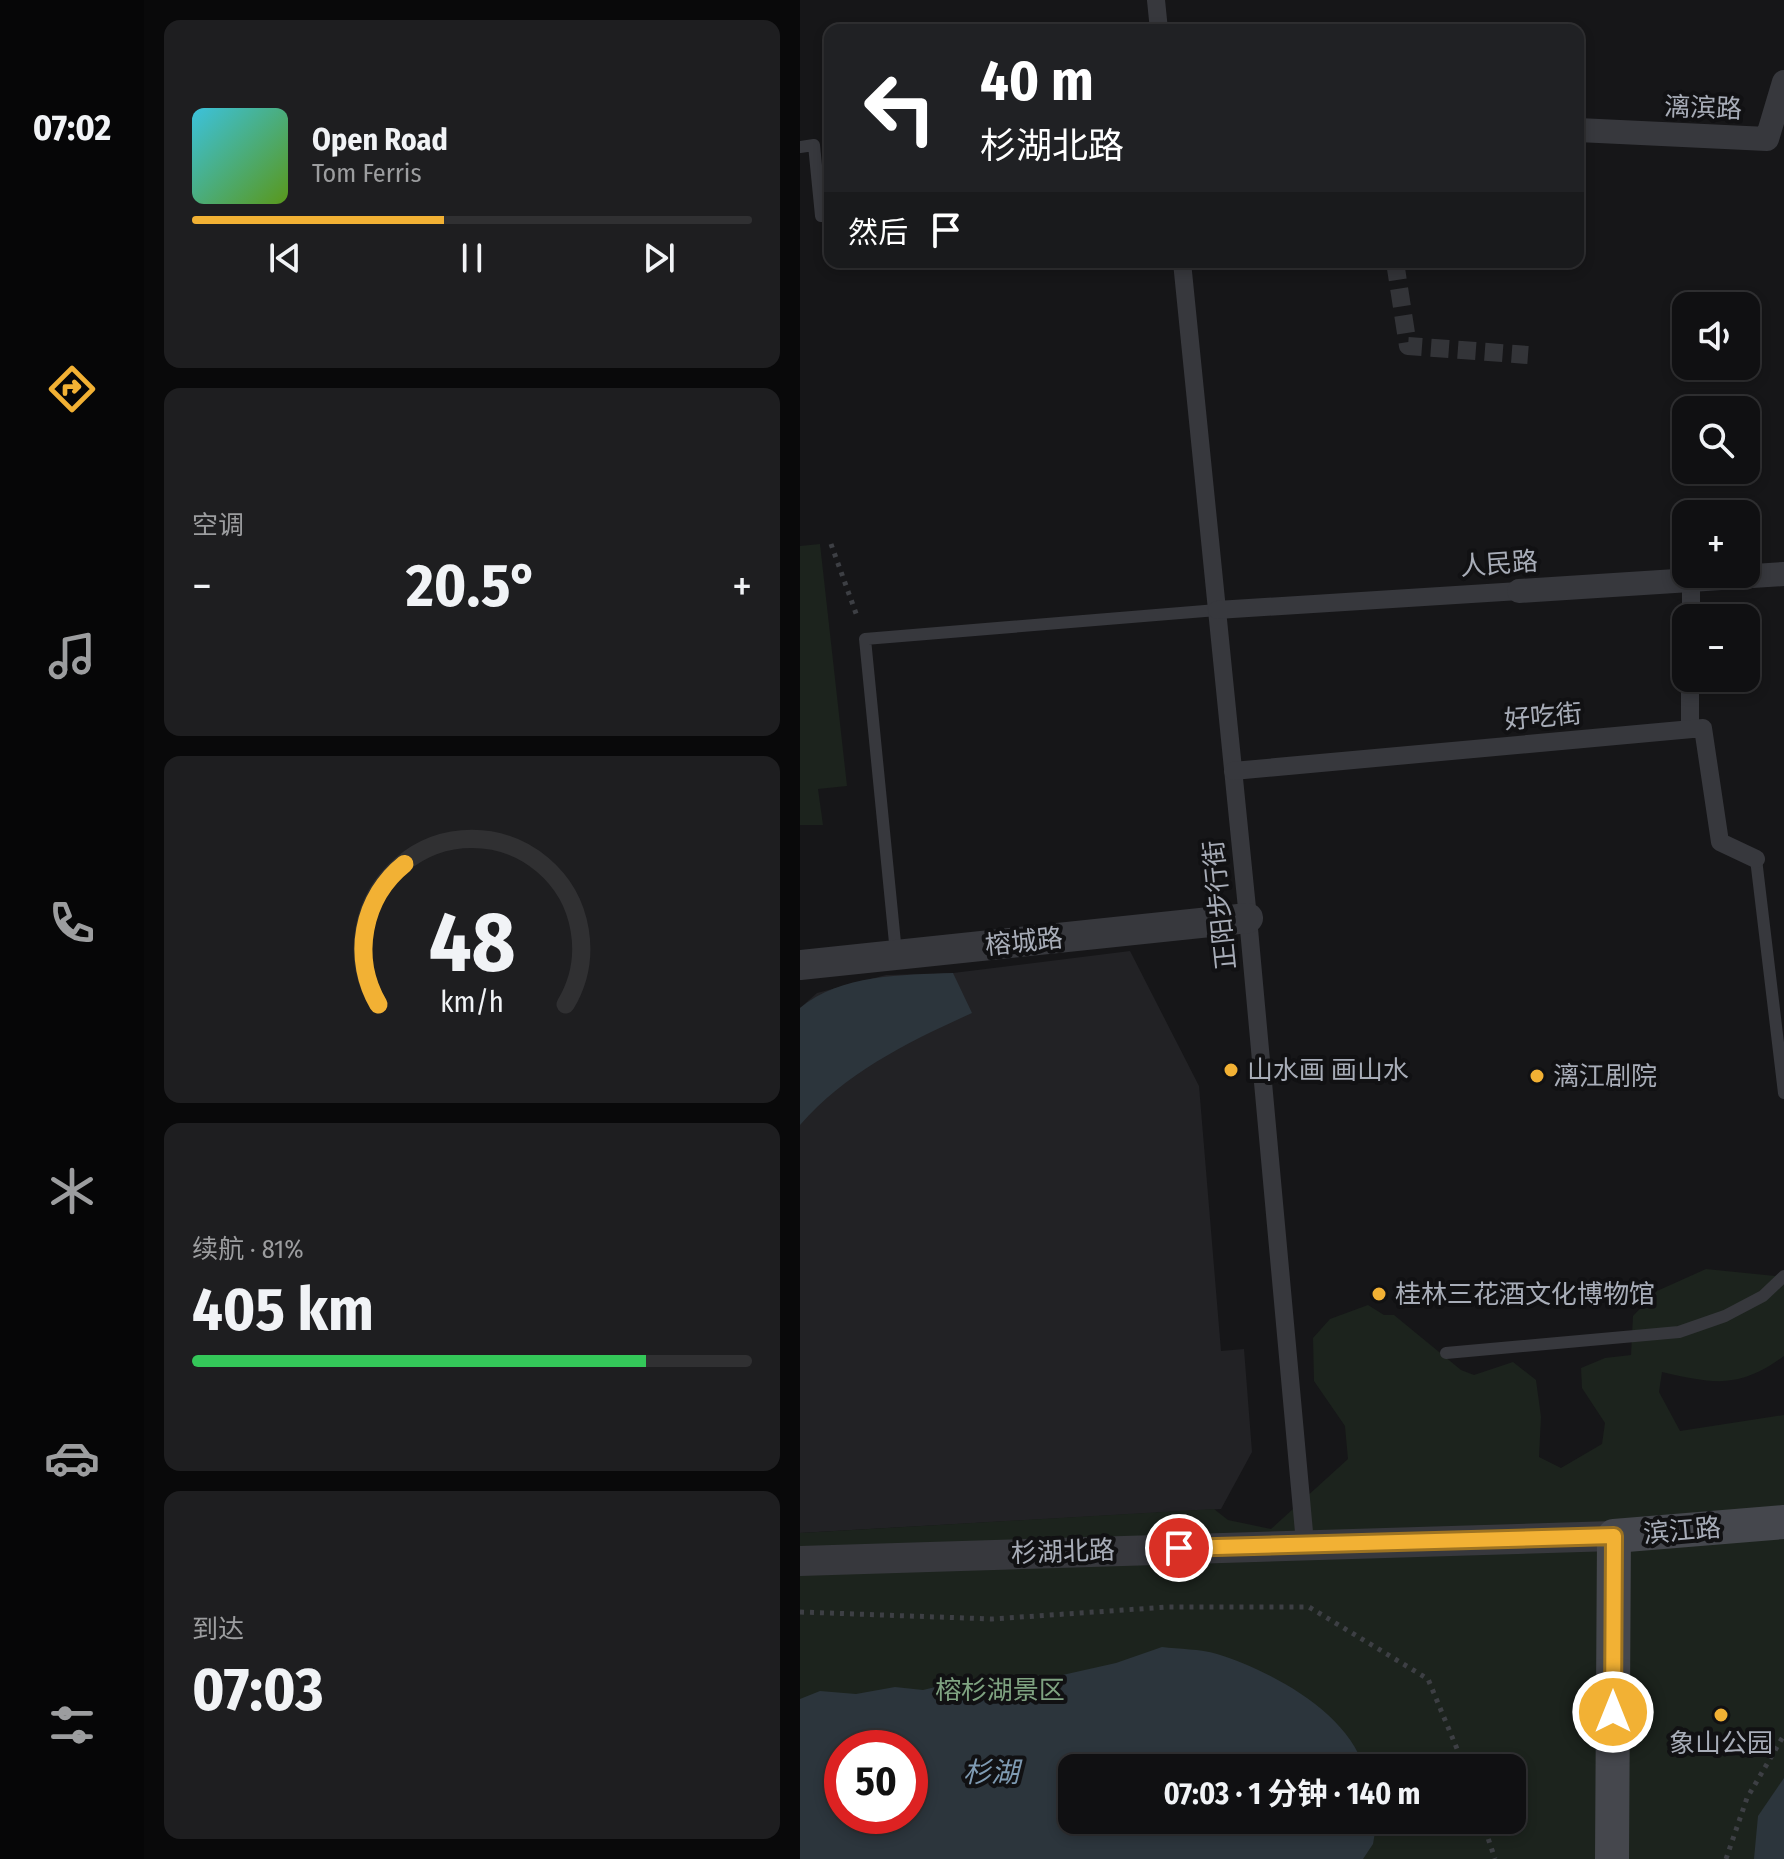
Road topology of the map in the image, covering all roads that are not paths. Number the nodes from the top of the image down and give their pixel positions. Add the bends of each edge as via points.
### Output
1 (1156, 0) edge
2 (1158, 24) edge
3 (1784, 82) edge
4 (1584, 130) edge
5 (800, 147) edge
6 (824, 216) edge
7 (1183, 268) edge
8 (1784, 574) edge
9 (1760, 576) edge
10 (1672, 581) edge
11 (1519, 591) joint
12 (1217, 610) junction
13 (1690, 692) edge
14 (1690, 729) junction
15 (1233, 771) junction
16 (1756, 859) joint
17 (1248, 918) junction
18 (897, 955) junction
19 (800, 965) edge
20 (1781, 1045) edge
21 (1784, 1093) edge
22 (1784, 1276) edge
23 (1446, 1353) dead end
24 (1784, 1522) edge
25 (1614, 1536) junction
26 (1305, 1543) junction
27 (800, 1561) edge
28 (1612, 1859) edge

1 - 2 street
3 - 4 street, 漓滨路 via 1767,139
5 - 6 lane via 814,145
7 - 12 street, 正阳步行街
8 - 9 street, 人民路
10 - 11 street, 人民路
11 - 12 street, 人民路
12 - 15 street, 正阳步行街
12 - 18 lane via 865,639
13 - 14 street
14 - 15 street, 好吃街
14 - 16 street via 1703,728 1720,842
15 - 17 street, 正阳步行街
16 - 20 lane
17 - 18 street, 榕城路
17 - 26 street, 正阳步行街
18 - 19 street, 榕城路
20 - 21 lane
22 - 23 lane via 1750,1303 1679,1332
24 - 25 main road, 滨江路
25 - 26 street, 杉湖北路
25 - 28 main road, 滨江路
26 - 27 street, 杉湖北路

